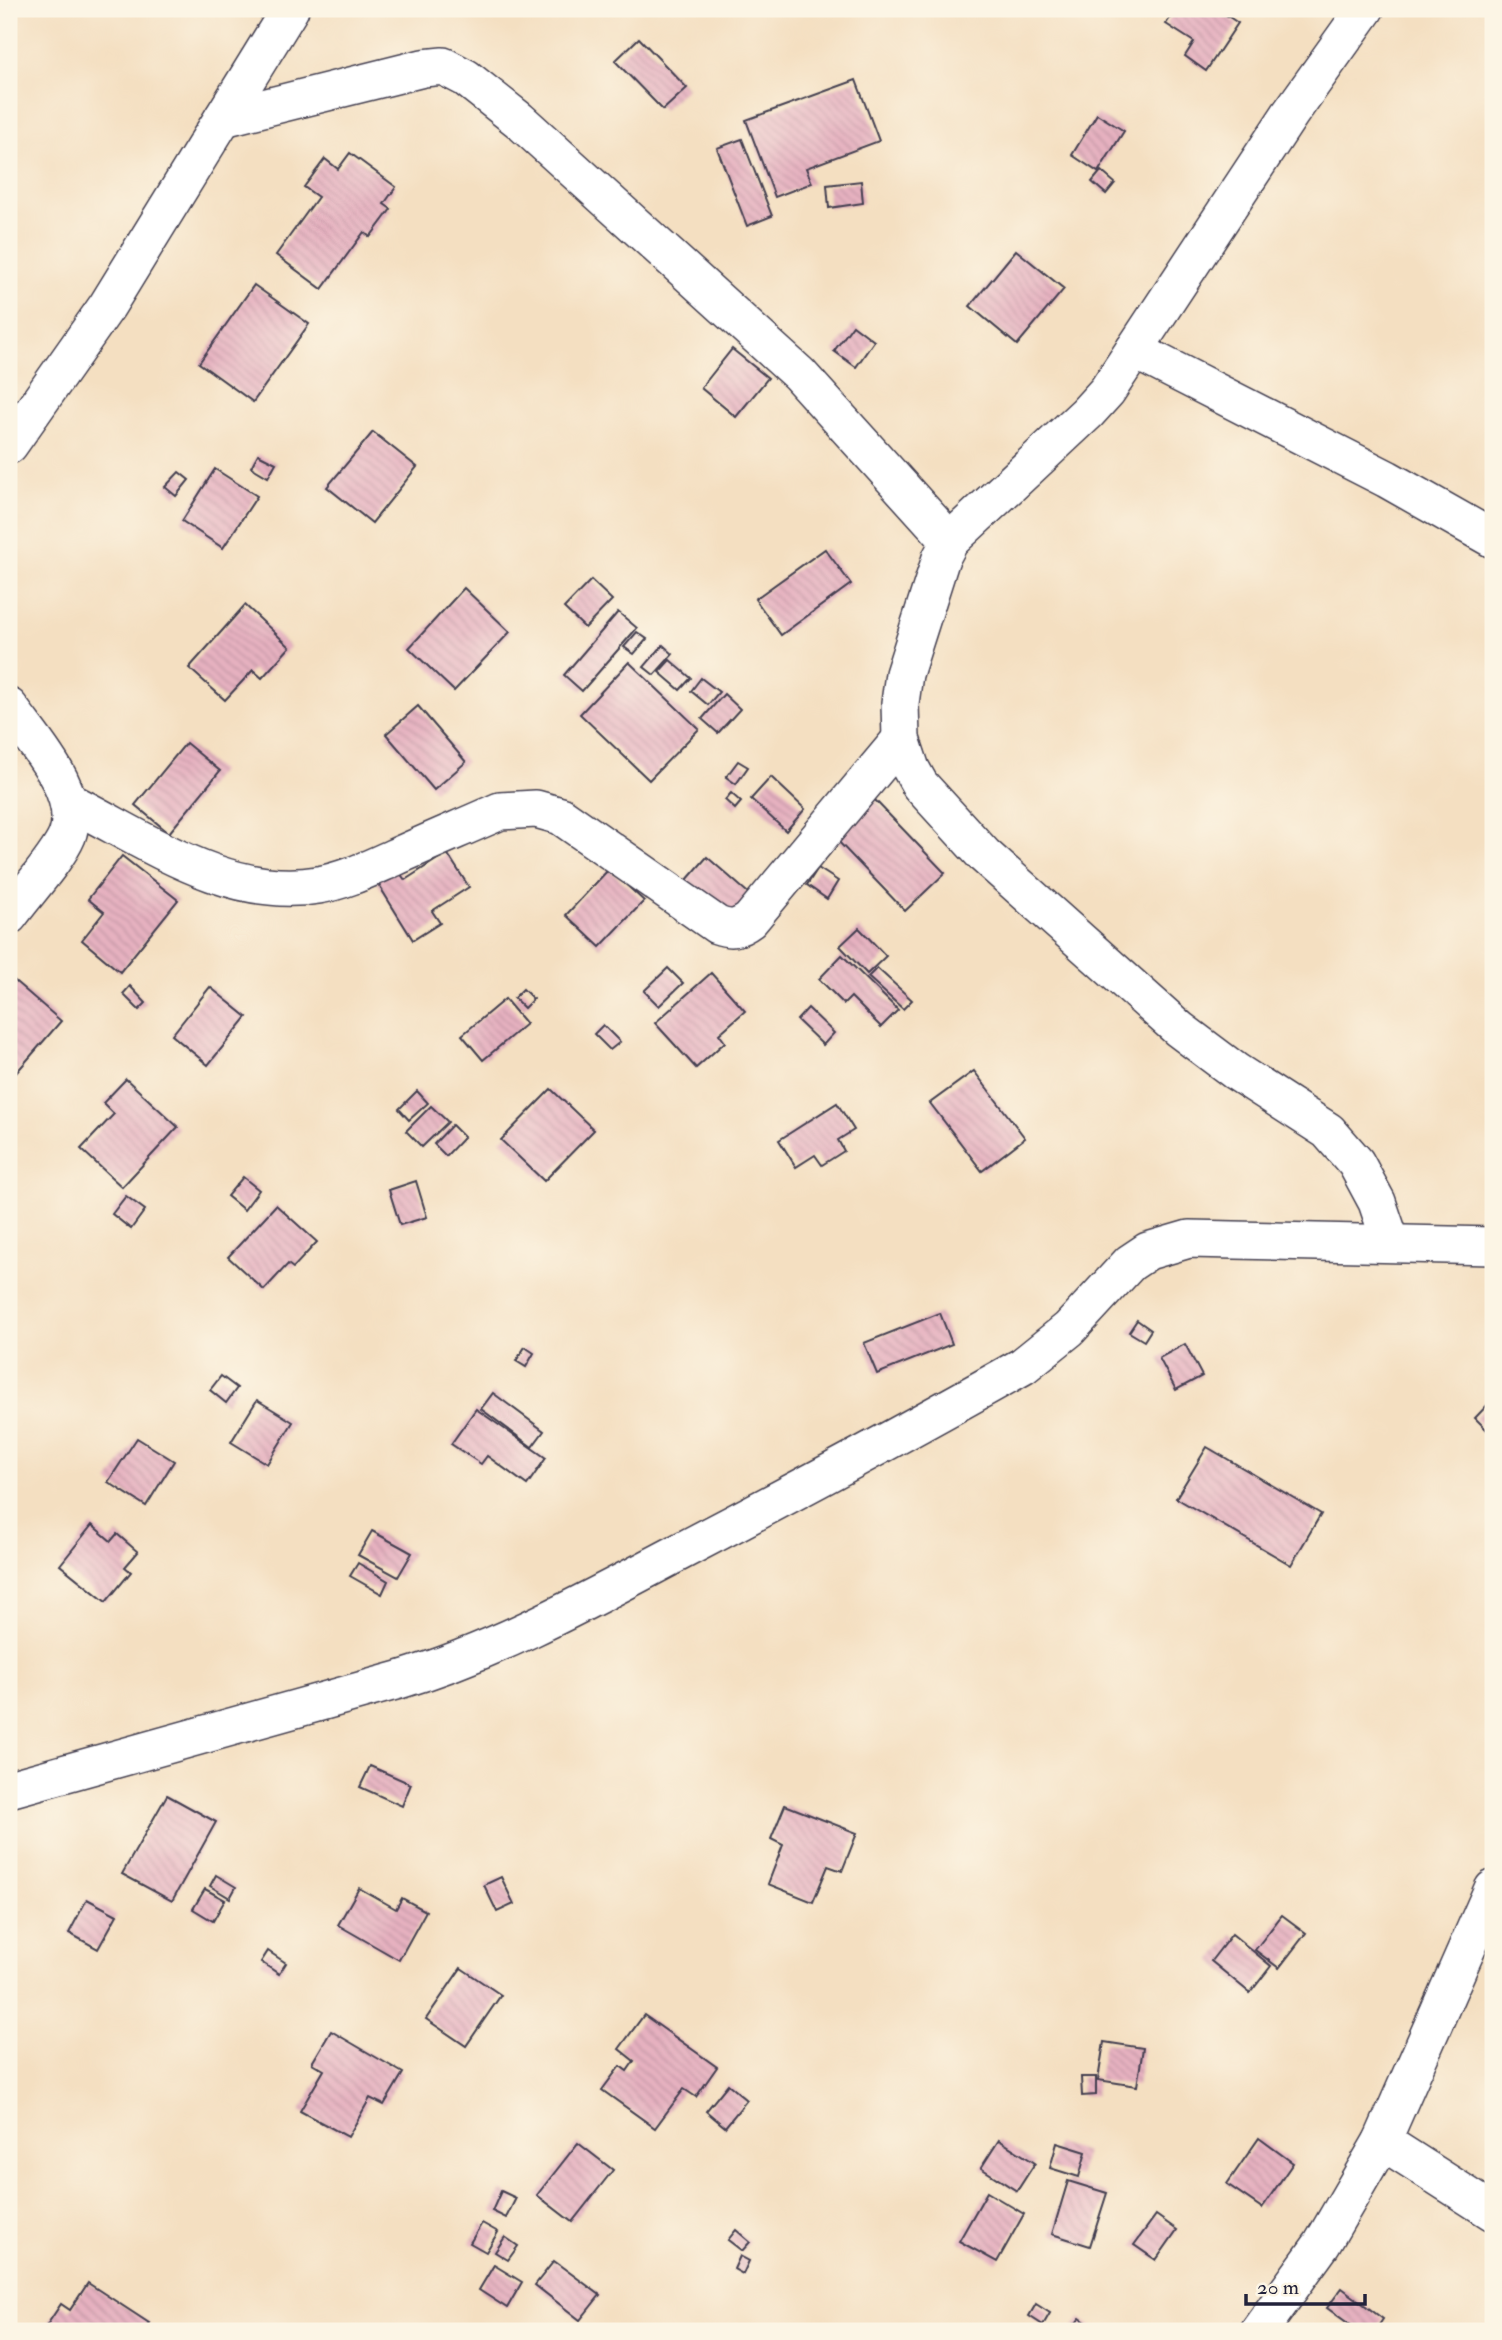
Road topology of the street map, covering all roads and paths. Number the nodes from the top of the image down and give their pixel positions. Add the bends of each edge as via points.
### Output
1 (290, 9) edge
2 (1365, 9) edge
3 (223, 118) junction
4 (1134, 350) junction
5 (9, 445) edge
6 (1493, 539) edge
7 (950, 541) junction
8 (9, 707) edge
9 (901, 739) junction
10 (70, 802) junction
11 (9, 916) edge
12 (1391, 1244) junction
13 (1493, 1246) edge
14 (9, 1789) edge
15 (1493, 1889) edge
16 (1382, 2141) junction
17 (1493, 2212) edge
18 (1259, 2331) edge

1 - 3 street
2 - 4 street
3 - 5 street via 107,306
3 - 7 street via 423,68 443,66 466,78 519,120 799,374
4 - 6 street via 1387,479
4 - 7 street via 1108,391 1087,413
7 - 9 street via 904,674
8 - 10 street
9 - 10 street via 750,920 729,929 549,812 500,811 347,878 280,888 212,873
9 - 12 street via 920,785 984,855 1179,1029 1328,1131 1356,1163 1377,1202
10 - 11 street via 66,838
12 - 13 street
12 - 14 street via 1189,1239 1148,1251 1115,1276 1069,1329 1023,1366 676,1554 494,1646 400,1680
15 - 16 street
16 - 17 street
16 - 18 street via 1322,2244

